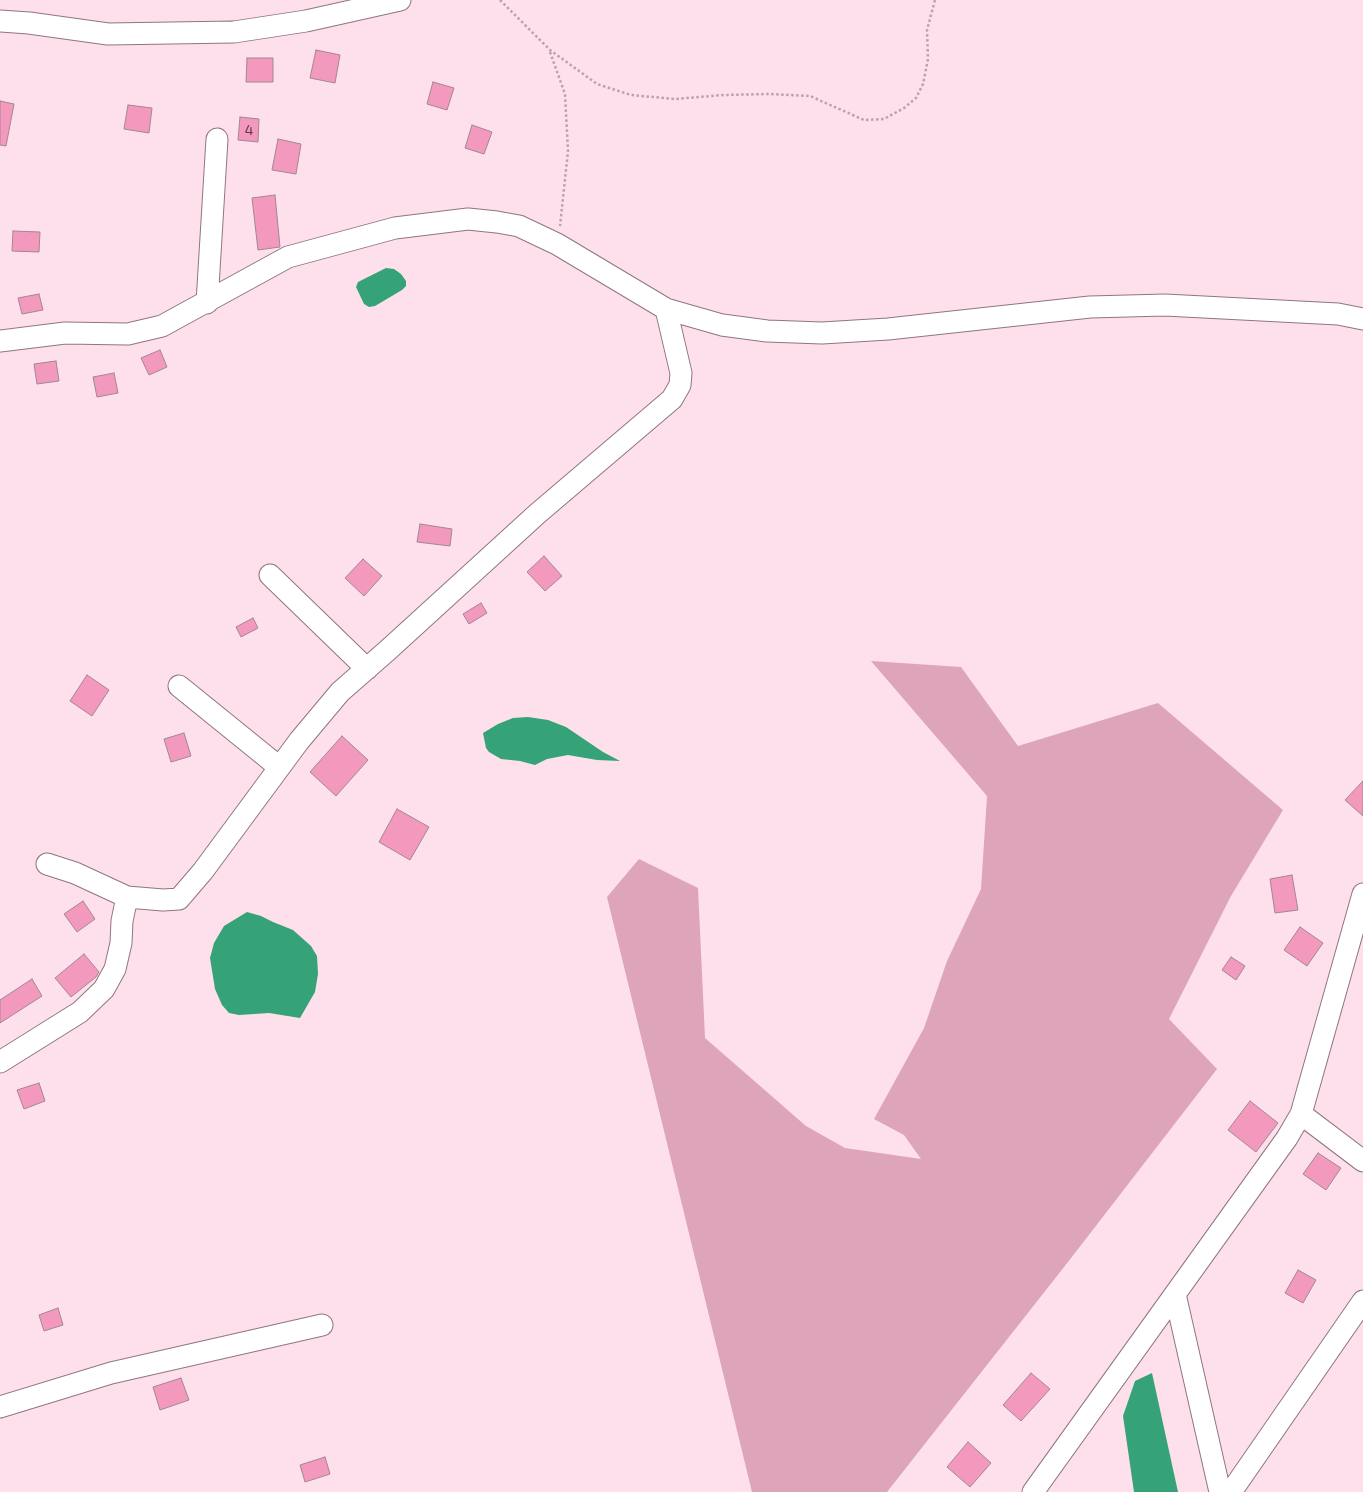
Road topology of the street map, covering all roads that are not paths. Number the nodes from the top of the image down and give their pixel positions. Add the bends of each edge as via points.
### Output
1 (400, 0) edge
2 (0, 21) edge
3 (217, 140) dead end
4 (207, 303) junction
5 (666, 309) junction
6 (1363, 319) edge
7 (0, 341) edge
8 (270, 576) dead end
9 (367, 669) junction
10 (179, 686) dead end
11 (279, 767) junction
12 (47, 864) dead end
13 (1363, 894) edge
14 (127, 897) junction
15 (1358, 934) edge
16 (0, 1062) edge
17 (1301, 1114) junction
18 (1363, 1161) edge
19 (1175, 1294) junction
20 (1363, 1301) edge
21 (322, 1325) dead end
22 (0, 1407) edge
23 (1032, 1492) edge
24 (1220, 1492) edge
25 (1231, 1492) edge

1 - 2 street via 306,21 234,32 108,34
3 - 4 street
4 - 5 street via 288,257 395,228 468,220 519,226 557,244
4 - 7 street via 162,326 128,334 65,333
5 - 6 street via 722,325 822,333 1090,307 1165,305 1338,314
5 - 9 street via 681,373 680,385 672,399 537,514
8 - 9 street
9 - 11 street via 340,692
10 - 11 street
11 - 14 street via 179,899
12 - 14 street
13 - 15 street
14 - 16 street via 115,969 104,989 80,1012
15 - 17 street
17 - 18 street
17 - 19 street
19 - 23 street
19 - 24 street
20 - 25 street
21 - 22 street via 111,1373

